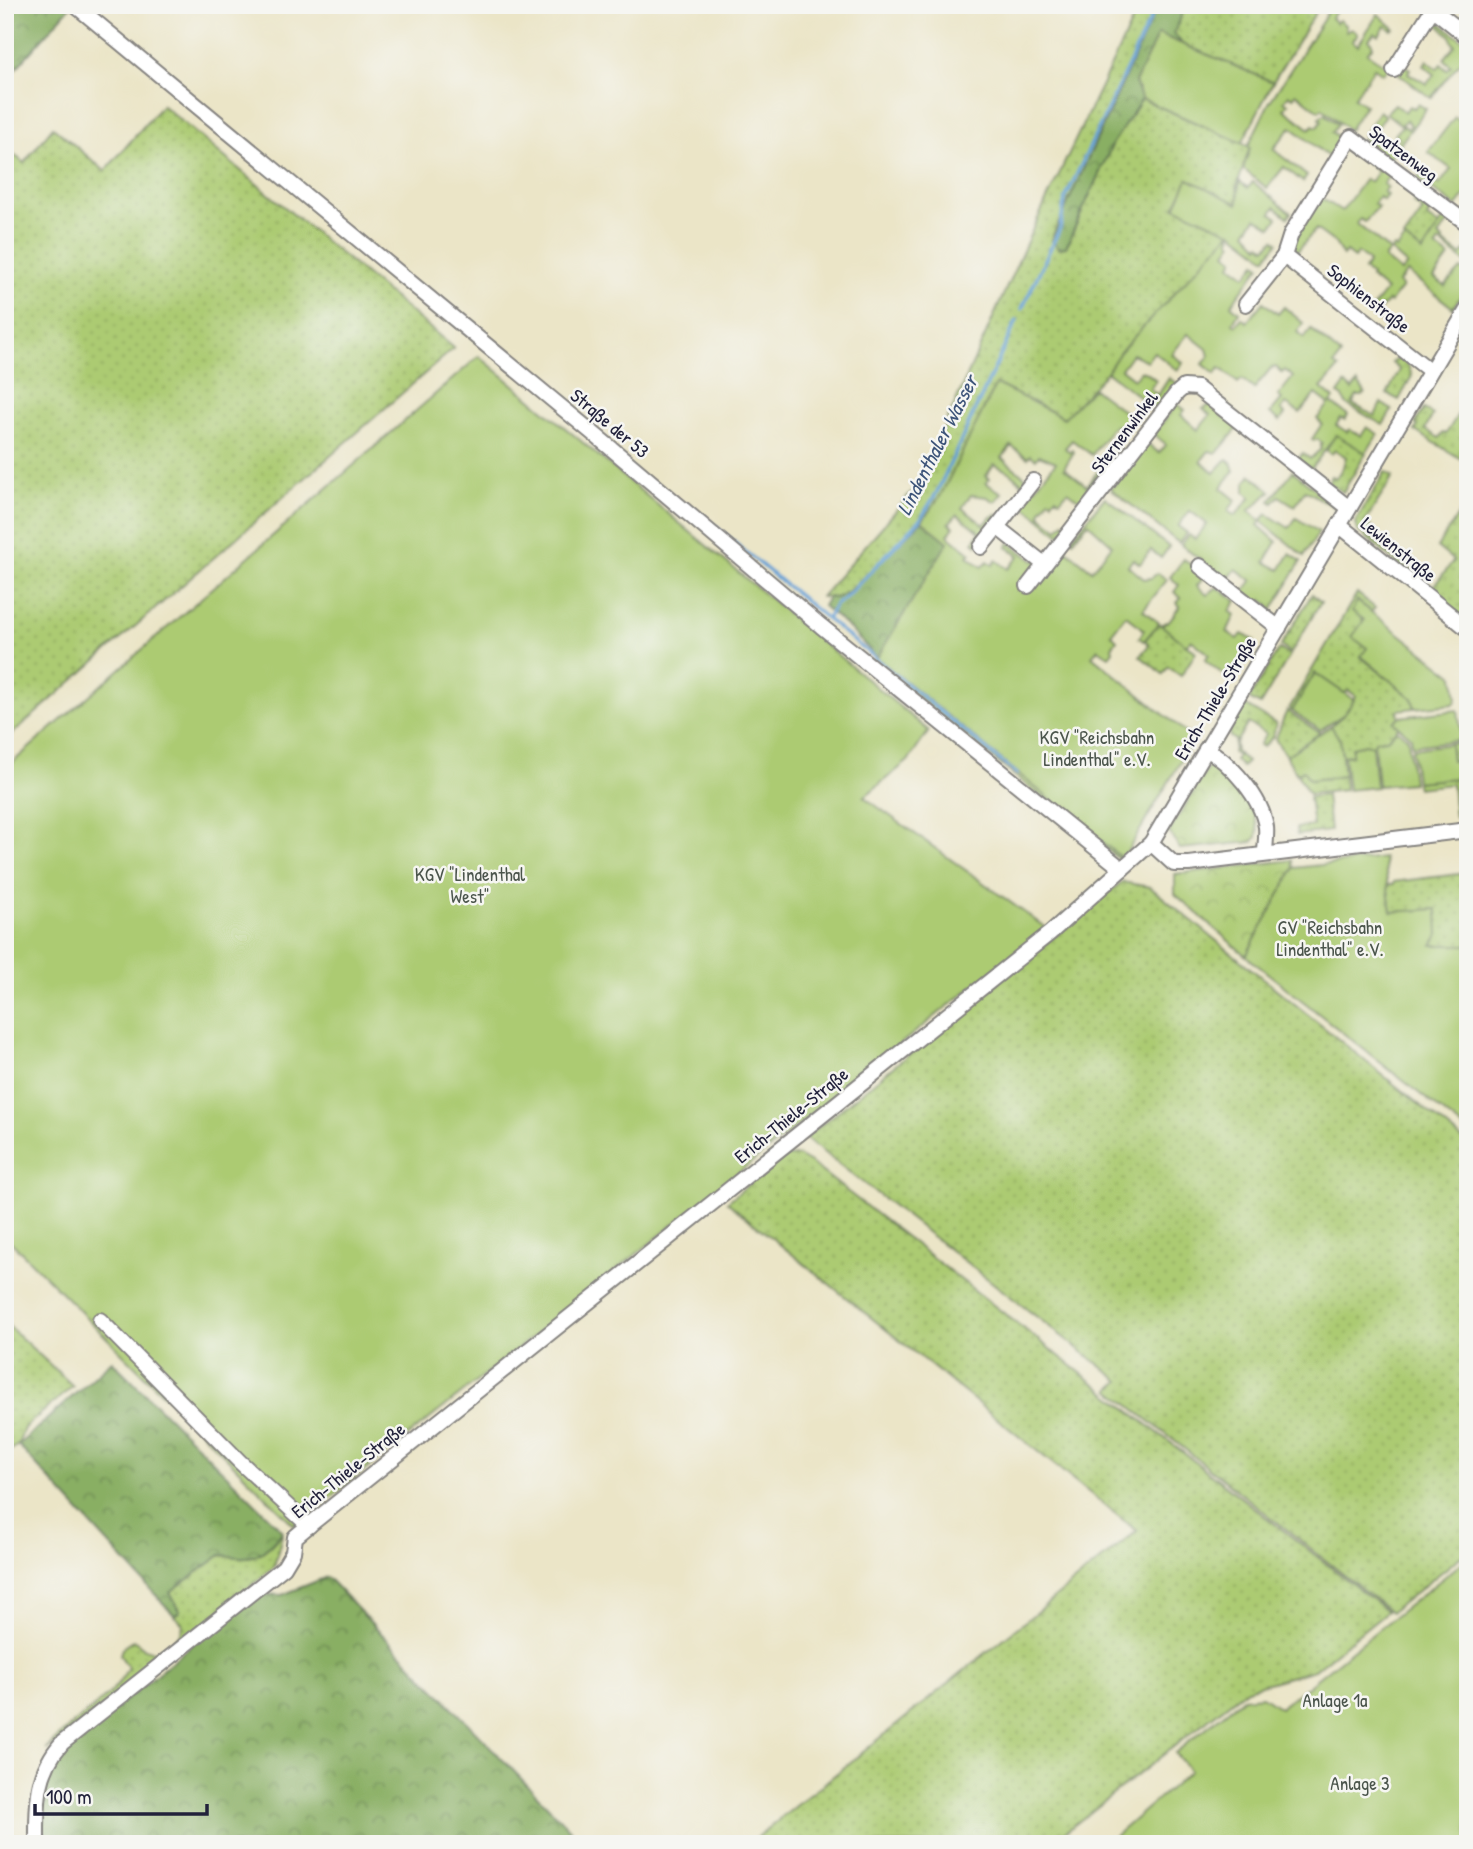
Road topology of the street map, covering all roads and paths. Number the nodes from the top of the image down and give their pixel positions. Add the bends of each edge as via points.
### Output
1 (75, 5) edge
2 (1432, 6) edge
3 (1468, 37) edge
4 (1394, 70) dead end
5 (1468, 224) edge
6 (1284, 256) junction
7 (1246, 304) dead end
8 (1468, 308) edge
9 (1429, 370) junction
10 (1033, 481) dead end
11 (1349, 508) junction
12 (1339, 525) junction
13 (997, 527) junction
14 (981, 547) dead end
15 (1044, 564) junction
16 (1199, 566) dead end
17 (1028, 586) dead end
18 (1279, 628) junction
19 (1468, 629) edge
20 (1206, 749) junction
21 (1468, 830) edge
22 (1151, 843) junction
23 (1265, 854) junction
24 (1122, 869) junction
25 (100, 1320) dead end
26 (309, 1526) junction
27 (37, 1844) edge

1 - 24 street, Straße der 53 via 821,626
2 - 3 street
2 - 4 street
5 - 6 street, Spatzenweg via 1351,137 1291,234
6 - 7 street
6 - 9 street, Sophienstraße
8 - 9 street, Erich-Thiele-Straße
9 - 11 street, Erich-Thiele-Straße
10 - 13 street
11 - 12 street, Erich-Thiele-Straße
11 - 15 street, Sternenwinkel via 1197,388 1184,387
12 - 18 street, Erich-Thiele-Straße
12 - 19 street, Lewienstraße
13 - 14 street
13 - 15 street
15 - 17 street, Sternenwinkel
16 - 18 street
18 - 20 street, Erich-Thiele-Straße
20 - 22 street, Erich-Thiele-Straße
20 - 23 street via 1233,770 1258,805 1266,827
21 - 23 street
22 - 23 street via 1174,864
22 - 24 street, Erich-Thiele-Straße
24 - 26 street, Erich-Thiele-Straße via 1050,933
25 - 26 street
26 - 27 street, Erich-Thiele-Straße via 295,1537 284,1567 62,1743 39,1784

